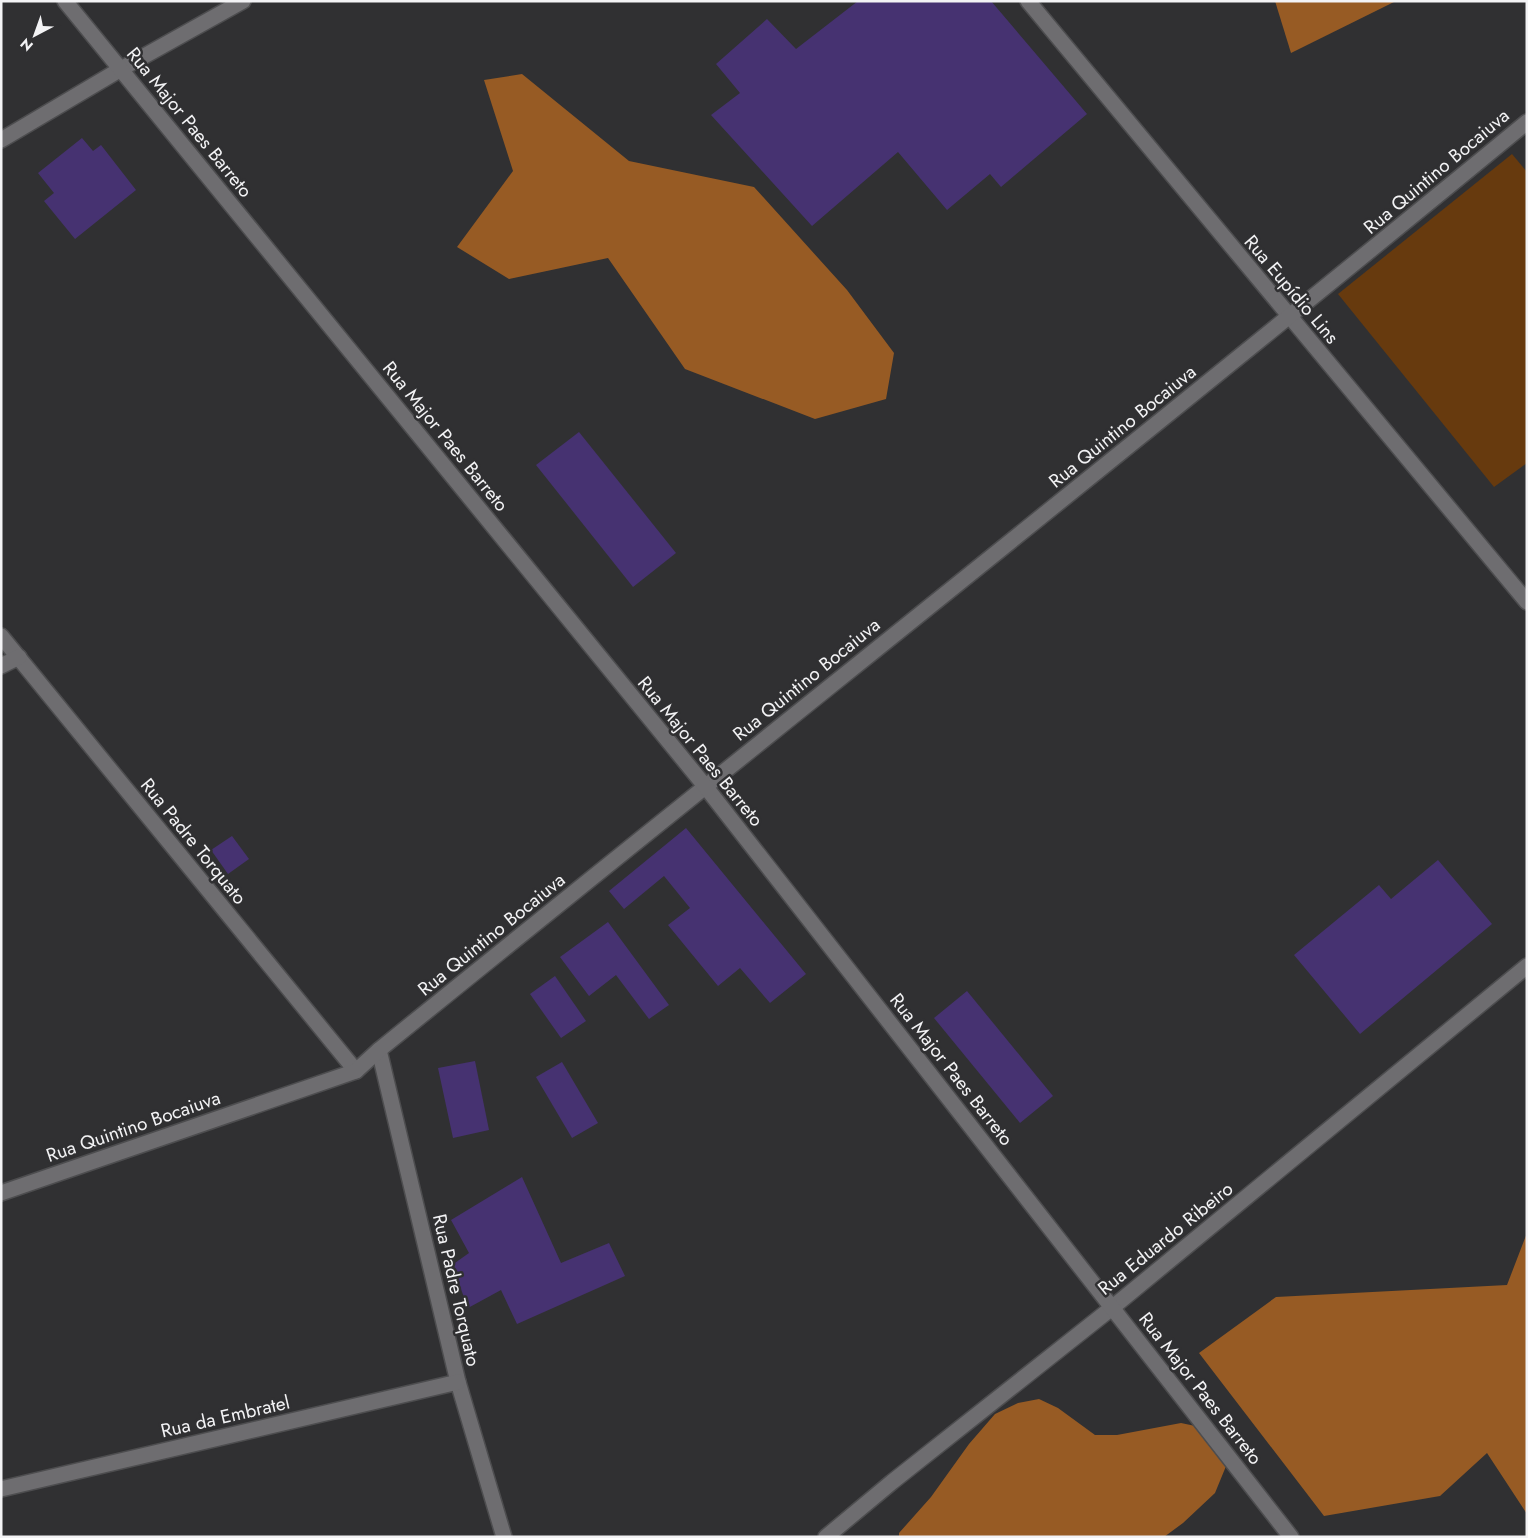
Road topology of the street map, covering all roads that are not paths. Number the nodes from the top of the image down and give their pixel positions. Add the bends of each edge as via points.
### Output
1 (65, 1) edge
2 (244, 1) edge
3 (1028, 1) edge
4 (121, 69) junction
5 (1527, 122) edge
6 (1, 140) edge
7 (1290, 318) junction
8 (1527, 602) edge
9 (1, 636) edge
10 (19, 657) junction
11 (1, 666) edge
12 (705, 786) junction
13 (1527, 966) edge
14 (379, 1050) junction
15 (356, 1071) junction
16 (1, 1193) edge
17 (1113, 1307) junction
18 (458, 1382) junction
19 (1, 1489) edge
20 (504, 1537) edge
21 (826, 1537) edge
22 (1292, 1537) edge

1 - 4 street, Rua Major Paes Barreto
2 - 4 street
3 - 7 street, Rua Eupídio Lins
4 - 6 street
4 - 12 street, Rua Major Paes Barreto
5 - 7 street, Rua Quintino Bocaiuva
7 - 8 street, Rua Eupídio Lins
7 - 12 street, Rua Quintino Bocaiuva
9 - 10 street, Rua Padre Torquato
10 - 11 street
10 - 15 street, Rua Padre Torquato
12 - 14 street, Rua Quintino Bocaiuva
12 - 17 street, Rua Major Paes Barreto
13 - 17 street, Rua Eduardo Ribeiro
14 - 15 street, Rua Quintino Bocaiuva
14 - 18 street, Rua Padre Torquato
15 - 16 street, Rua Quintino Bocaiuva
17 - 21 street, Rua Eduardo Ribeiro
17 - 22 street, Rua Major Paes Barreto
18 - 19 street, Rua da Embratel
18 - 20 street, Rua Padre Torquato

